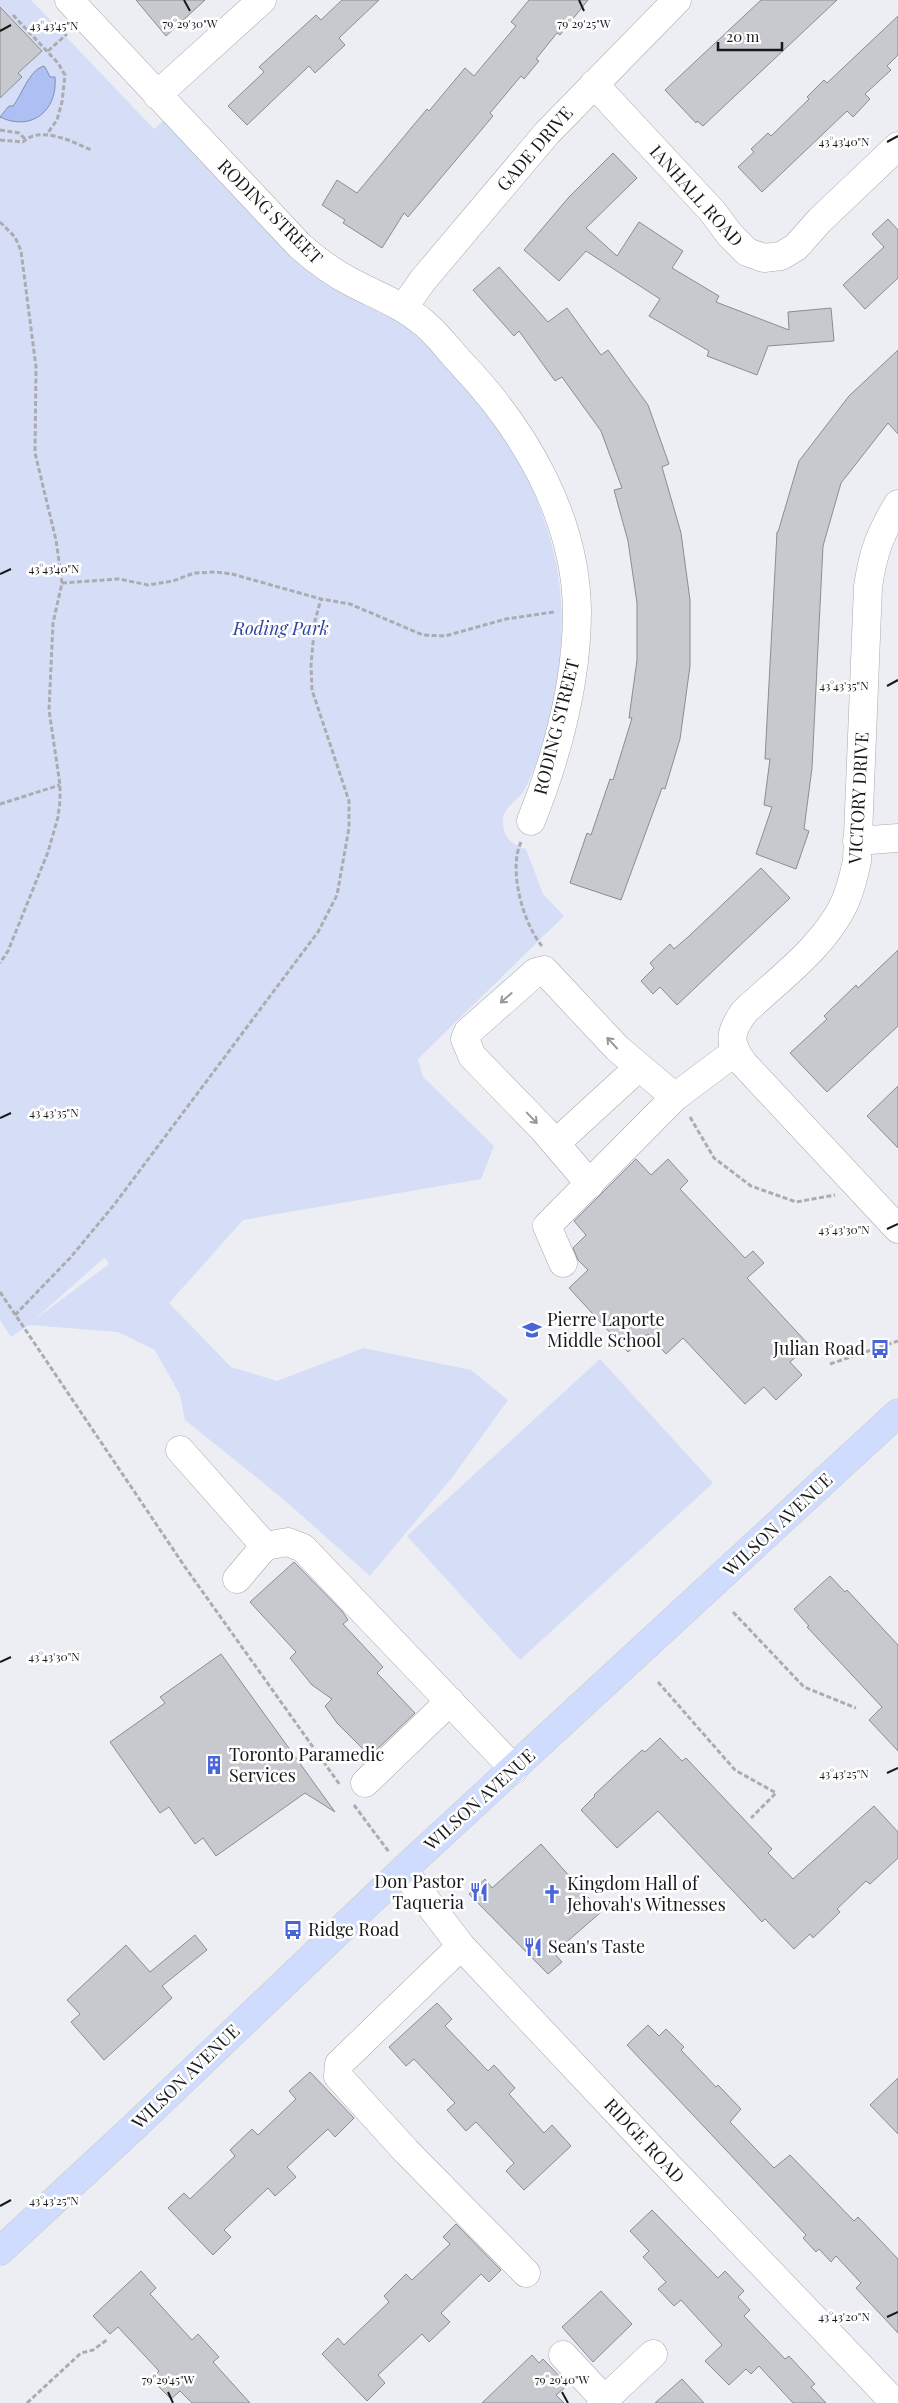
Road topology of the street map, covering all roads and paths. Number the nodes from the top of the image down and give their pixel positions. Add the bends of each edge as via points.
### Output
1 (69, 0) edge
2 (262, 0) edge
3 (677, 0) edge
4 (13, 15) dead end
5 (67, 34) dead end
6 (48, 52) junction
7 (594, 84) junction
8 (157, 95) junction
9 (0, 130) edge
10 (47, 134) junction
11 (25, 139) junction
12 (0, 140) edge
13 (898, 146) edge
14 (91, 150) dead end
15 (0, 222) edge
16 (404, 308) junction
17 (898, 504) edge
18 (62, 583) junction
19 (321, 599) junction
20 (577, 609) junction
21 (60, 786) junction
22 (0, 804) edge
23 (531, 821) joint
24 (898, 838) edge
25 (857, 840) junction
26 (545, 949) dead end
27 (0, 964) edge
28 (735, 1052) junction
29 (639, 1067) junction
30 (682, 1107) junction
31 (556, 1144) junction
32 (590, 1184) junction
33 (858, 1187) junction
34 (898, 1229) edge
35 (563, 1263) dead end
36 (0, 1292) edge
37 (15, 1315) junction
38 (898, 1341) edge
39 (830, 1364) dead end
40 (898, 1413) edge
41 (180, 1450) dead end
42 (265, 1546) junction
43 (237, 1580) dead end
44 (733, 1612) dead end
45 (658, 1682) dead end
46 (450, 1701) junction
47 (856, 1708) dead end
48 (514, 1769) junction
49 (353, 1790) junction
50 (750, 1818) dead end
51 (403, 1870) junction
52 (461, 1946) junction
53 (0, 2251) edge
54 (526, 2273) dead end
55 (108, 2339) dead end
56 (563, 2354) dead end
57 (653, 2354) dead end
58 (603, 2401) edge
59 (27, 2403) edge
60 (895, 2403) edge

1 - 8 street, RODING STREET
2 - 8 street
3 - 7 street, GADE DRIVE
4 - 6 path
5 - 6 path
6 - 10 path via 65,74 58,120
7 - 13 street, IANHALL ROAD via 730,235 747,252 764,258 781,256 796,247
7 - 16 street, GADE DRIVE via 528,155 423,280
8 - 16 street, RODING STREET via 321,265
9 - 11 path via 19,133
10 - 11 path
10 - 14 path via 63,137
11 - 12 path via 23,142
15 - 18 path via 15,237 22,251 36,368 35,453 56,540
16 - 20 street, RODING STREET via 426,325 478,381 518,433 542,476 564,535
17 - 25 street, VICTORY DRIVE via 882,531 872,558 868,587
18 - 19 path via 119,579 148,585 194,573 216,572
18 - 21 path via 53,623 49,701
19 - 20 path via 350,604 423,635 438,636 506,619
19 - 37 path via 314,621 312,690 349,801 349,828 337,895 318,932 114,1205 70,1258
20 - 23 street, RODING STREET via 575,656 563,716 544,788
21 - 22 path
21 - 27 path via 58,817 48,852
23 - 26 path via 517,852 519,891 526,920
24 - 25 street
25 - 28 street, VICTORY DRIVE via 852,885 836,919 798,962 744,1012 731,1037
28 - 30 street
28 - 33 street
29 - 30 street
29 - 31 street
29 -> 31 street via 544,970 536,972 474,1026 465,1039 472,1056
30 - 32 street
30 - 33 path via 714,1158 751,1186 796,1202 829,1198
31 - 32 street
32 - 35 street via 547,1226
33 - 34 street
36 - 37 path
37 - 49 path via 185,1568
38 - 39 path
40 - 48 main road, WILSON AVENUE
41 - 42 street
42 - 43 street
42 - 46 street via 288,1542 303,1548
44 - 47 path via 804,1687
45 - 50 path via 735,1770 776,1793
46 - 48 street
46 - 49 street
48 - 51 main road, WILSON AVENUE
49 - 51 path
51 - 52 street, RIDGE ROAD
51 - 53 main road, WILSON AVENUE
52 - 54 street via 339,2064 338,2076 406,2151
52 - 60 street, RIDGE ROAD
55 - 59 path via 93,2350 81,2353
56 - 58 street
57 - 58 street

